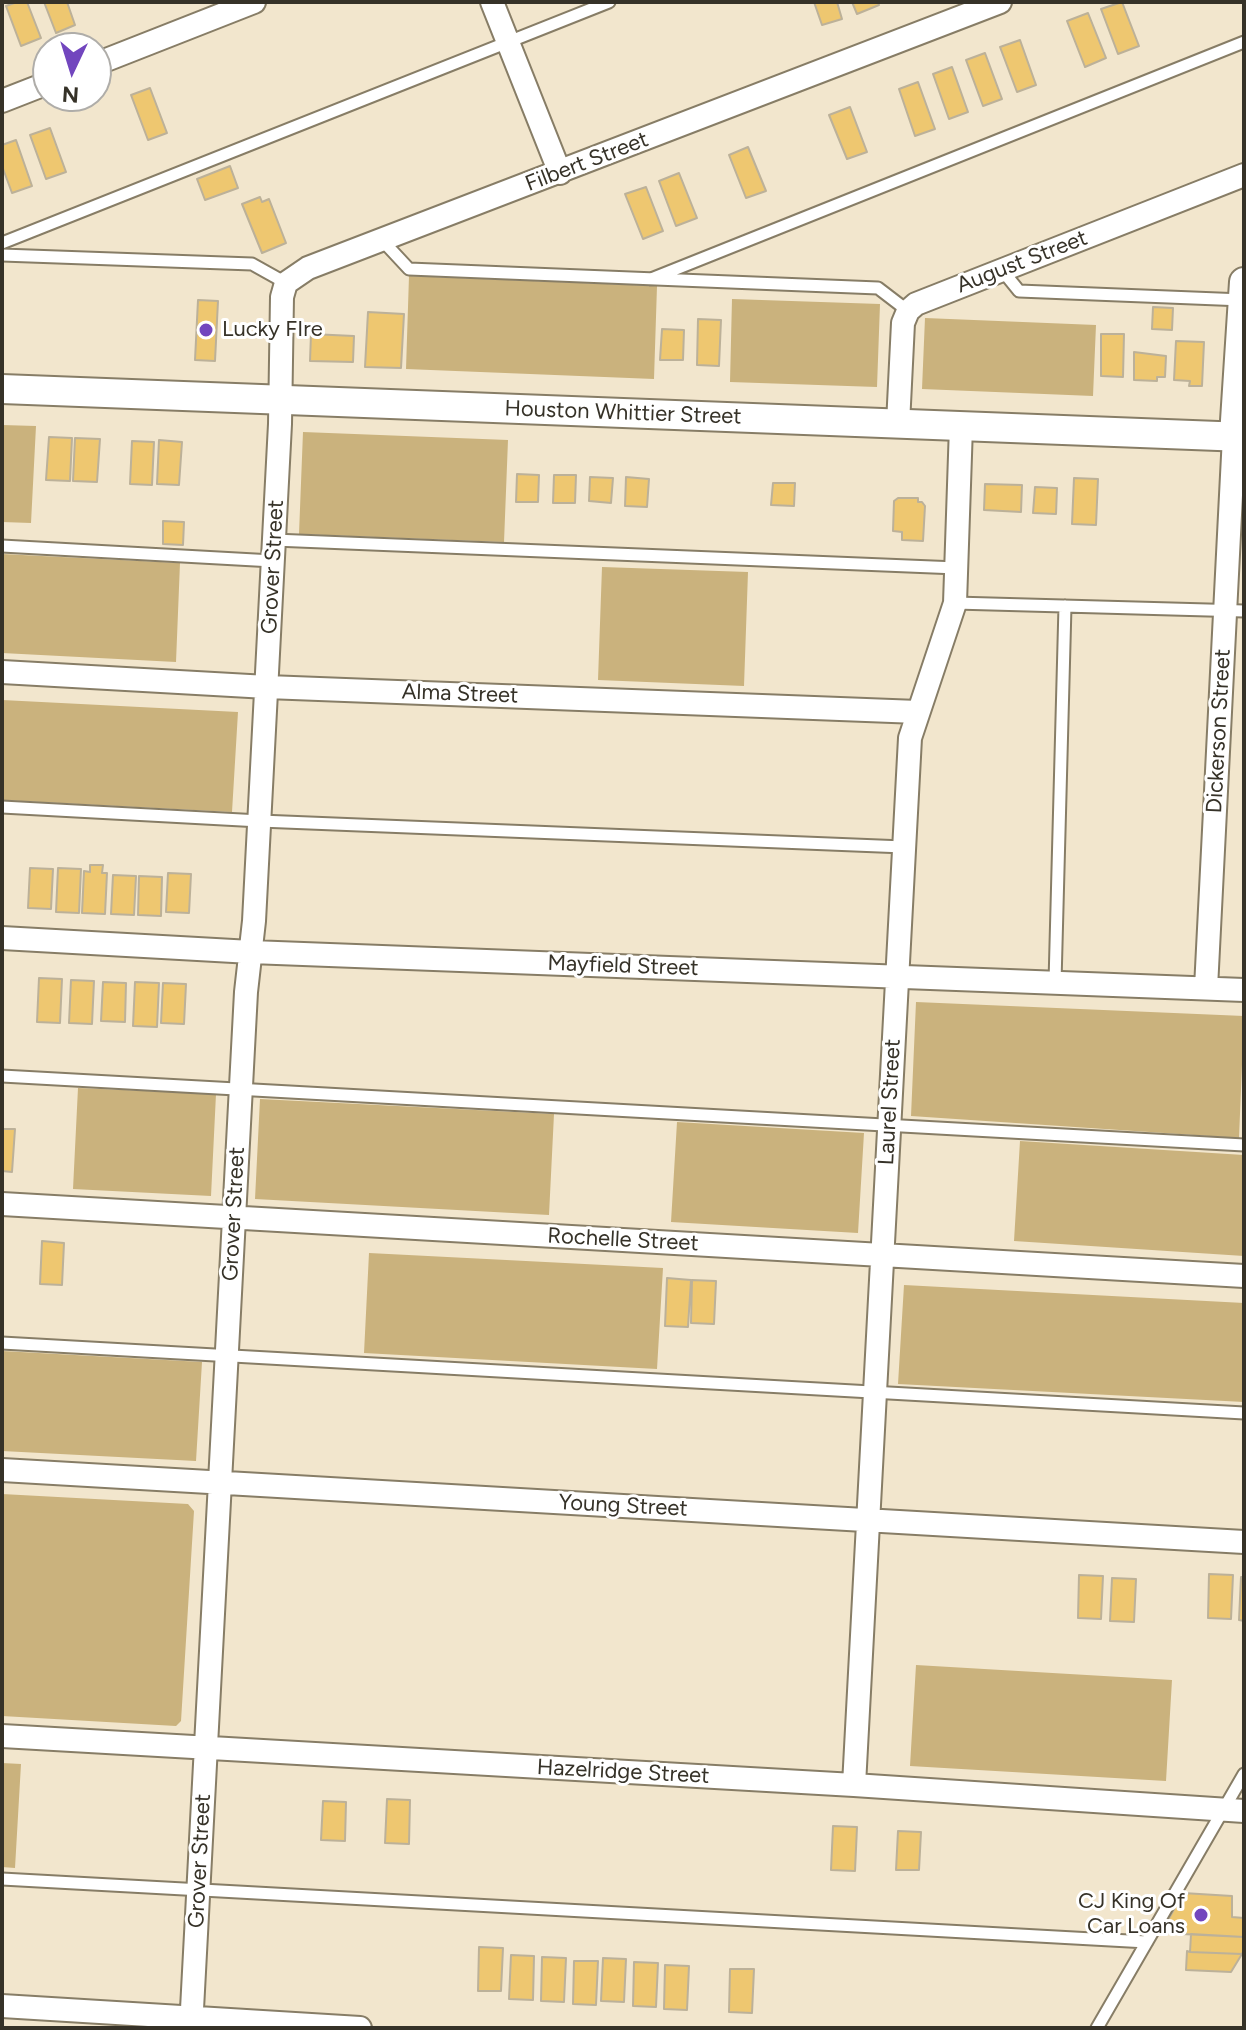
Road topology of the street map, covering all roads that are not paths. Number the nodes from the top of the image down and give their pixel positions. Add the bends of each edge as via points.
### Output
1 (254, 2) edge
2 (492, 2) edge
3 (609, 2) edge
4 (1000, 2) edge
5 (507, 41) junction
6 (1244, 42) edge
7 (112, 58) edge
8 (32, 89) edge
9 (2, 101) edge
10 (560, 173) junction
11 (1244, 175) edge
12 (382, 240) junction
13 (2, 243) edge
14 (2, 255) edge
15 (1002, 270) junction
16 (651, 279) junction
17 (286, 283) junction
18 (1244, 294) edge
19 (908, 311) junction
20 (2, 389) edge
21 (280, 400) junction
22 (898, 424) junction
23 (961, 426) junction
24 (1239, 437) edge
25 (2, 546) edge
26 (274, 550) junction
27 (957, 568) junction
28 (955, 603) junction
29 (1065, 606) junction
30 (1235, 610) edge
31 (2, 672) edge
32 (267, 687) junction
33 (918, 712) junction
34 (2, 807) edge
35 (260, 821) junction
36 (904, 847) junction
37 (2, 938) edge
38 (251, 952) junction
39 (897, 976) junction
40 (1055, 982) junction
41 (1206, 988) junction
42 (1244, 990) edge
43 (2, 1076) edge
44 (241, 1090) junction
45 (889, 1126) junction
46 (1244, 1145) edge
47 (2, 1204) edge
48 (234, 1217) junction
49 (882, 1255) junction
50 (1244, 1276) edge
51 (2, 1343) edge
52 (227, 1356) junction
53 (875, 1393) junction
54 (1244, 1413) edge
55 (2, 1470) edge
56 (220, 1483) junction
57 (868, 1520) junction
58 (1244, 1542) edge
59 (2, 1736) edge
60 (206, 1748) junction
61 (1244, 1774) edge
62 (854, 1785) junction
63 (1234, 1810) edge
64 (2, 1879) edge
65 (198, 1892) junction
66 (1147, 1942) junction
67 (2, 2006) edge
68 (191, 2023) edge
69 (360, 2028) edge
70 (1097, 2028) edge

1 - 7 street
2 - 5 street
3 - 5 lane
4 - 10 street, Filbert Street
5 - 10 street
5 - 13 lane
6 - 16 lane
8 - 9 street
10 - 12 street, Filbert Street
11 - 15 street, August Street
12 - 16 lane via 409,269
12 - 17 street, Filbert Street via 308,268
14 - 17 lane via 252,264
15 - 18 lane via 1019,291
15 - 19 street, August Street
16 - 19 lane via 878,288
17 - 21 street
18 - 24 street, Dickerson Street
19 - 22 street
20 - 21 street, Houston Whittier Street
21 - 22 street, Houston Whittier Street
21 - 26 street, Grover Street
22 - 23 street, Houston Whittier Street
23 - 24 street, Houston Whittier Street
23 - 27 street, Laurel Street
24 - 30 street, Dickerson Street
25 - 26 lane
26 - 27 lane
26 - 32 street, Grover Street
27 - 28 street, Laurel Street
28 - 29 lane
28 - 33 street, Laurel Street
29 - 30 lane
29 - 40 lane
30 - 41 street, Dickerson Street
31 - 32 street, Alma Street
32 - 33 street, Alma Street
32 - 35 street, Grover Street
33 - 36 street, Laurel Street via 910,738
34 - 35 lane
35 - 36 lane
35 - 38 street, Grover Street
36 - 39 street, Laurel Street
37 - 38 street, Mayfield Street
38 - 39 street, Mayfield Street
38 - 44 street, Grover Street
39 - 40 street, Mayfield Street
39 - 45 street, Laurel Street
40 - 41 street, Mayfield Street
41 - 42 street, Mayfield Street
43 - 44 lane
44 - 45 lane
44 - 48 street, Grover Street
45 - 46 lane
45 - 49 street, Laurel Street
47 - 48 street, Rochelle Street
48 - 49 street, Rochelle Street
48 - 52 street, Grover Street
49 - 50 street, Rochelle Street
49 - 53 street, Laurel Street
51 - 52 lane
52 - 53 lane
52 - 56 street, Grover Street
53 - 54 lane
53 - 57 street, Laurel Street
55 - 56 street, Young Street
56 - 57 street, Young Street
56 - 60 street, Grover Street
57 - 58 street, Young Street
57 - 62 street, Laurel Street
59 - 60 street, Hazelridge Street
60 - 62 street, Hazelridge Street
60 - 65 street, Grover Street
61 - 63 lane
62 - 63 street, Hazelridge Street
63 - 66 lane
64 - 65 lane
65 - 66 lane
65 - 68 street, Grover Street
66 - 70 lane
67 - 68 street
68 - 69 street

